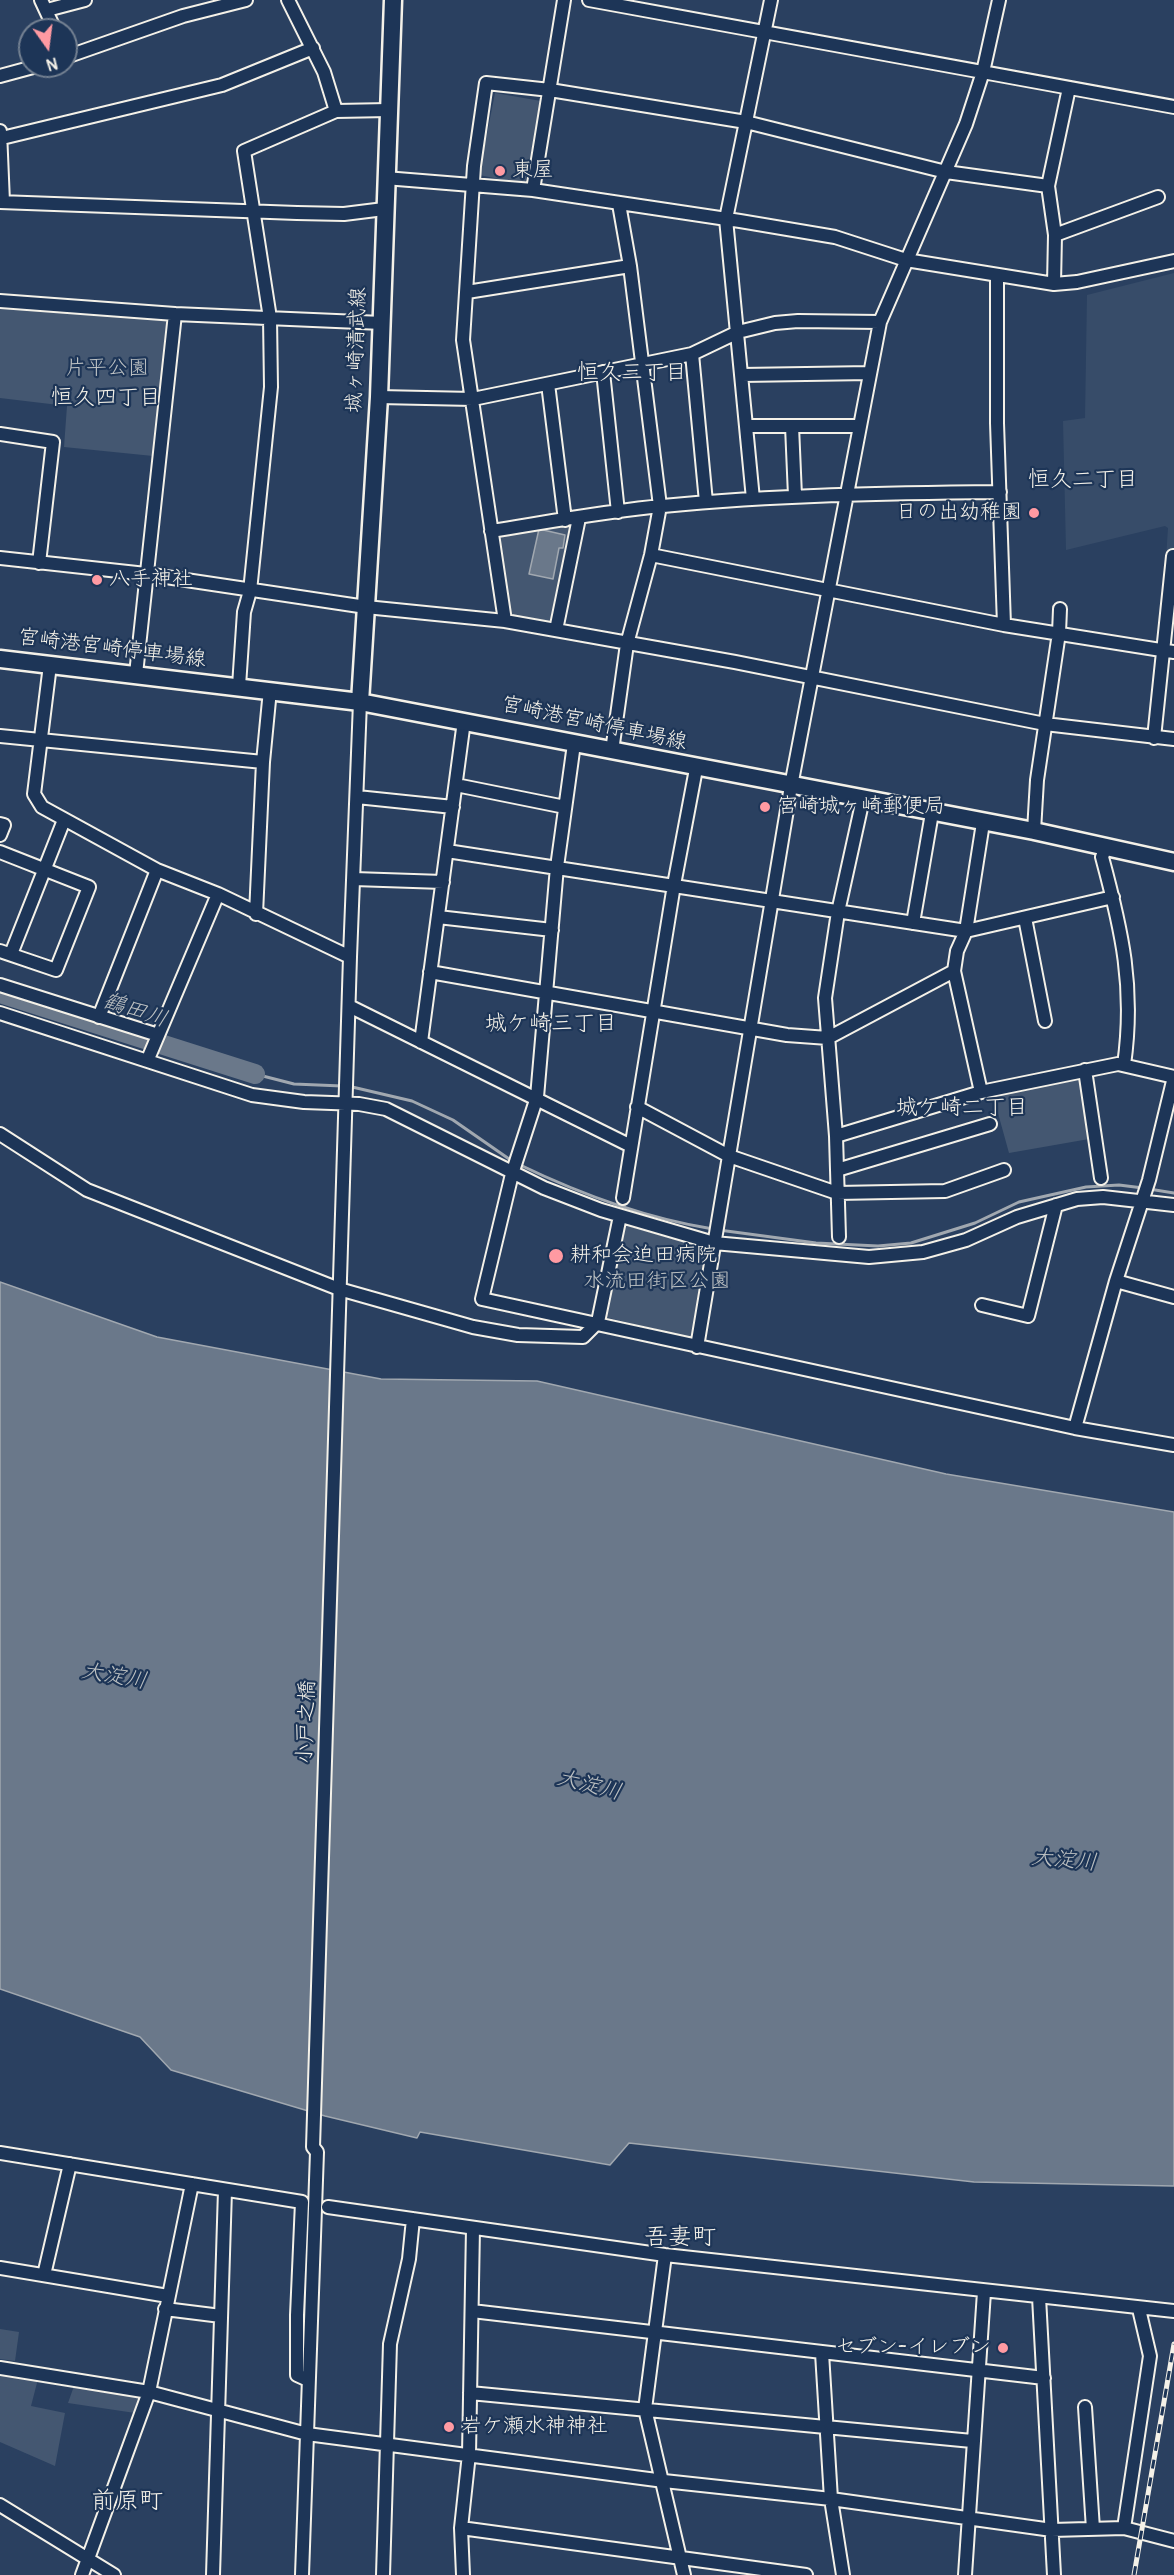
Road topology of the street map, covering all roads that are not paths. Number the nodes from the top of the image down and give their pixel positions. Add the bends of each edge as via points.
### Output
1 (246, 0) edge
2 (288, 0) edge
3 (393, 0) edge
4 (564, 0) edge
5 (589, 0) edge
6 (771, 0) edge
7 (999, 0) edge
8 (80, 1) edge
9 (44, 5) edge
10 (765, 31) junction
11 (312, 48) junction
12 (78, 53) edge
13 (18, 71) edge
14 (983, 72) junction
15 (0, 76) edge
16 (1069, 88) junction
17 (550, 90) junction
18 (1174, 107) edge
19 (389, 110) junction
20 (336, 111) junction
21 (746, 122) junction
22 (1, 135) edge
23 (946, 172) junction
24 (385, 178) junction
25 (473, 183) junction
26 (1048, 186) junction
27 (533, 190) junction
28 (1158, 197) dead end
29 (1, 202) edge
30 (619, 204) junction
31 (384, 209) junction
32 (253, 211) junction
33 (726, 219) junction
34 (1055, 235) junction
35 (906, 260) junction
36 (1174, 261) edge
37 (630, 266) junction
38 (997, 275) junction
39 (1054, 284) junction
40 (466, 292) junction
41 (0, 301) edge
42 (175, 314) junction
43 (270, 318) junction
44 (880, 322) junction
45 (382, 323) junction
46 (738, 332) junction
47 (692, 354) junction
48 (643, 362) junction
49 (603, 372) junction
50 (870, 373) junction
51 (742, 375) junction
52 (548, 384) junction
53 (379, 397) junction
54 (472, 399) junction
55 (746, 426) junction
56 (792, 426) junction
57 (859, 426) junction
58 (0, 434) edge
59 (1000, 492) junction
60 (848, 494) junction
61 (795, 496) junction
62 (753, 499) junction
63 (706, 502) junction
64 (660, 506) junction
65 (618, 512) junction
66 (579, 518) junction
67 (564, 520) junction
68 (491, 531) junction
69 (651, 555) junction
70 (1173, 556) edge
71 (0, 558) edge
72 (39, 563) junction
73 (146, 574) junction
74 (828, 590) junction
75 (250, 591) junction
76 (366, 607) junction
77 (1060, 609) dead end
78 (505, 621) junction
79 (1004, 625) junction
80 (556, 630) junction
81 (1059, 633) junction
82 (627, 644) junction
83 (1168, 652) edge
84 (0, 659) edge
85 (50, 665) junction
86 (136, 674) junction
87 (812, 679) junction
88 (239, 687) junction
89 (270, 690) junction
90 (360, 702) junction
91 (464, 721) junction
92 (1045, 724) junction
93 (0, 736) edge
94 (1154, 738) junction
95 (1174, 739) edge
96 (42, 740) junction
97 (574, 744) junction
98 (612, 751) junction
99 (263, 762) junction
100 (696, 768) junction
101 (456, 785) junction
102 (791, 786) junction
103 (357, 796) junction
104 (863, 799) junction
105 (453, 807) junction
106 (565, 807) junction
107 (932, 813) junction
108 (64, 820) junction
109 (983, 823) junction
110 (0, 824) edge
111 (1034, 831) junction
112 (0, 835) edge
113 (1106, 846) junction
114 (447, 851) junction
115 (0, 852) edge
116 (1174, 862) edge
117 (557, 867) junction
118 (157, 870) junction
119 (46, 871) junction
120 (354, 879) junction
121 (443, 882) junction
122 (674, 885) junction
123 (218, 894) junction
124 (1113, 897) junction
125 (772, 900) junction
126 (838, 912) junction
127 (256, 914) junction
128 (438, 917) junction
129 (1025, 918) junction
130 (913, 923) junction
131 (552, 930) junction
132 (966, 931) junction
133 (5, 953) edge
134 (350, 957) junction
135 (954, 971) junction
136 (430, 972) junction
137 (0, 985) edge
138 (547, 993) junction
139 (349, 1006) junction
140 (652, 1011) junction
141 (0, 1013) edge
142 (99, 1017) junction
143 (1045, 1021) dead end
144 (752, 1029) junction
145 (158, 1035) junction
146 (828, 1038) junction
147 (421, 1042) junction
148 (148, 1059) junction
149 (1124, 1065) junction
150 (1085, 1070) junction
151 (1174, 1077) edge
152 (981, 1092) junction
153 (537, 1097) junction
154 (345, 1103) junction
155 (1170, 1105) edge
156 (638, 1107) junction
157 (990, 1124) dead end
158 (0, 1134) edge
159 (836, 1136) junction
160 (631, 1146) junction
161 (729, 1156) junction
162 (837, 1170) junction
163 (1004, 1170) dead end
164 (513, 1174) junction
165 (1101, 1178) dead end
166 (837, 1193) junction
167 (623, 1198) dead end
168 (1140, 1202) junction
169 (1056, 1204) junction
170 (1174, 1205) edge
171 (620, 1216) junction
172 (839, 1237) dead end
173 (714, 1243) junction
174 (1116, 1281) junction
175 (339, 1294) junction
176 (1174, 1297) edge
177 (982, 1305) dead end
178 (598, 1322) junction
179 (697, 1347) junction
180 (1075, 1428) junction
181 (1174, 1445) edge
182 (0, 2153) edge
183 (70, 2164) junction
184 (192, 2184) junction
185 (225, 2190) junction
186 (328, 2207) dead end
187 (413, 2219) junction
188 (473, 2228) junction
189 (664, 2255) junction
190 (0, 2268) edge
191 (44, 2275) junction
192 (984, 2292) junction
193 (1039, 2297) junction
194 (167, 2302) junction
195 (1139, 2309) junction
196 (472, 2311) junction
197 (1174, 2311) edge
198 (221, 2316) junction
199 (654, 2333) junction
200 (822, 2353) junction
201 (0, 2368) edge
202 (978, 2372) junction
203 (1044, 2378) junction
204 (308, 2380) junction
205 (149, 2392) junction
206 (470, 2393) junction
207 (1085, 2407) dead end
208 (645, 2409) junction
209 (219, 2410) junction
210 (827, 2429) junction
211 (307, 2434) junction
212 (972, 2441) junction
213 (389, 2445) junction
214 (469, 2454) junction
215 (664, 2481) junction
216 (831, 2499) junction
217 (0, 2505) edge
218 (967, 2519) junction
219 (461, 2528) junction
220 (1124, 2528) junction
221 (1093, 2529) junction
222 (1052, 2530) junction
223 (1174, 2541) edge
224 (87, 2559) junction
225 (681, 2559) junction
226 (82, 2575) edge
227 (114, 2575) edge
228 (213, 2575) edge
229 (302, 2575) edge
230 (383, 2575) edge
231 (463, 2575) edge
232 (684, 2575) edge
233 (806, 2575) edge
234 (843, 2575) edge
235 (965, 2575) edge
236 (1054, 2575) edge

1 - 12 street via 173,19
2 - 11 street
3 - 19 main road, 城ヶ崎清武線
4 - 17 street
5 - 10 street
6 - 10 street
7 - 14 street
8 - 9 street
10 - 14 street
10 - 21 street
11 - 20 street
11 - 22 street via 222,86
13 - 15 street
14 - 16 street
14 - 23 street
16 - 18 street
16 - 26 street
17 - 21 street
17 - 25 street via 486,83
17 - 27 street
19 - 20 street
19 - 24 main road, 城ヶ崎清武線
20 - 32 street via 244,151
21 - 23 street
21 - 33 street
22 - 29 street
23 - 26 street
23 - 35 street
24 - 25 street
24 - 31 main road, 城ヶ崎清武線
25 - 27 street
25 - 40 street
26 - 34 street
27 - 30 street
28 - 34 street
29 - 32 street
30 - 33 street
30 - 37 street
31 - 32 street via 344,214
31 - 45 main road, 城ヶ崎清武線
32 - 43 street
33 - 35 street via 835,237
33 - 46 street
34 - 39 street
35 - 38 street
35 - 44 street
36 - 39 street
37 - 40 street
37 - 48 street
38 - 39 street
38 - 59 street
40 - 54 street via 463,340
41 - 42 street
42 - 43 street
42 - 73 street
43 - 45 street
43 - 75 street via 271,387
44 - 46 street via 798,321
44 - 50 street
45 - 53 main road, 城ヶ崎清武線
46 - 47 street
46 - 51 street
47 - 48 street
47 - 63 street
48 - 49 street
48 - 64 street
49 - 52 street
49 - 65 street
50 - 51 street
50 - 57 street
51 - 55 street
52 - 54 street
52 - 67 street
53 - 54 street
53 - 76 main road, 城ヶ崎清武線
54 - 68 street
55 - 56 street
55 - 62 street
56 - 57 street
56 - 61 street
57 - 60 street
58 - 72 street via 53,442
59 - 60 street
59 - 79 street
60 - 61 street
60 - 74 street
61 - 62 street
62 - 63 street
63 - 64 street
64 - 65 street
64 - 69 street
65 - 66 street
66 - 67 street
66 - 80 street
67 - 68 street
68 - 78 street
69 - 74 street
69 - 82 street
70 - 83 street
71 - 72 street
72 - 73 street
73 - 75 street
73 - 86 street
74 - 79 street
74 - 87 street
75 - 76 street
75 - 88 street via 244,612
76 - 78 street
76 - 90 main road, 城ヶ崎清武線
77 - 81 street
78 - 80 street
79 - 81 street
80 - 82 street
81 - 83 street
81 - 92 street
82 - 87 street
82 - 98 street
83 - 94 street
84 - 85 main road, 宮崎港宮崎停車場線
85 - 86 main road, 宮崎港宮崎停車場線
85 - 96 street
86 - 88 main road, 宮崎港宮崎停車場線
87 - 92 street
87 - 102 street
88 - 89 main road, 宮崎港宮崎停車場線
89 - 90 main road, 宮崎港宮崎停車場線
89 - 99 street
90 - 91 main road, 宮崎港宮崎停車場線
90 - 103 street, 小戸之橋
91 - 97 main road, 宮崎港宮崎停車場線
91 - 101 street
92 - 94 street
92 - 111 street via 1036,780
93 - 96 street
94 - 95 street
96 - 99 street
96 - 108 street via 34,794 42,807
97 - 98 main road, 宮崎港宮崎停車場線
97 - 106 street
98 - 100 main road, 宮崎港宮崎停車場線
99 - 127 street
100 - 102 main road, 宮崎港宮崎停車場線
100 - 122 street
101 - 105 street
101 - 106 street
102 - 104 main road, 宮崎港宮崎停車場線
102 - 125 street
103 - 105 street
103 - 120 street, 小戸之橋
104 - 107 main road, 宮崎港宮崎停車場線
104 - 126 street
105 - 114 street
106 - 117 street
107 - 109 main road, 宮崎港宮崎停車場線
107 - 130 street
108 - 118 street
108 - 119 street
109 - 111 main road, 宮崎港宮崎停車場線
109 - 132 street
110 - 112 street
111 - 113 main road, 宮崎港宮崎停車場線
113 - 116 main road, 宮崎港宮崎停車場線
113 - 124 street via 1102,856
114 - 117 street
114 - 121 street
115 - 119 street
117 - 122 street
117 - 131 street
118 - 123 street
118 - 142 street
119 - 133 street
119 - 133 street via 89,887 56,970
120 - 121 street
120 - 134 street, 小戸之橋
121 - 128 street
122 - 125 street
122 - 140 street
123 - 127 street
123 - 145 street
124 - 129 street
124 - 149 street via 1129,978
125 - 126 street
125 - 144 street
126 - 130 street
126 - 146 street via 825,998
127 - 134 street
128 - 131 street
128 - 136 street
129 - 132 street
129 - 143 street
130 - 132 street
131 - 138 street
132 - 135 street
134 - 139 street, 小戸之橋
135 - 146 street
135 - 152 street
136 - 138 street
136 - 147 street
137 - 142 street
138 - 140 street
138 - 153 street
139 - 147 street
139 - 154 street, 小戸之橋
140 - 144 street
140 - 156 street
141 - 148 street
142 - 145 street
144 - 146 street
144 - 161 street
145 - 148 street
146 - 159 street
147 - 153 street
148 - 154 street via 252,1095
149 - 150 street
149 - 151 street
150 - 152 street
150 - 165 street
151 - 155 street
152 - 159 street
153 - 160 street
153 - 164 street
154 - 164 street via 370,1105 404,1116
154 - 175 street, 小戸之橋
155 - 168 street
156 - 160 street
156 - 161 street
157 - 162 street
158 - 175 street via 87,1190
159 - 162 street
160 - 167 street
161 - 166 street
161 - 173 street
162 - 166 street
163 - 166 street via 945,1191
164 - 171 street
164 - 178 street via 482,1299
166 - 172 street
168 - 169 street via 1103,1197
168 - 170 street
168 - 174 street
169 - 173 street via 1017,1216 966,1240 923,1252 869,1257
169 - 177 street via 1028,1316
171 - 173 street
171 - 178 street
173 - 179 street
174 - 176 street
174 - 180 street
175 - 178 street via 505,1334 583,1337
175 - 204 street, 小戸之橋
178 - 179 street
179 - 180 street
180 - 181 street
182 - 183 street
183 - 184 street
183 - 191 street
184 - 185 street
184 - 194 street
185 - 198 street
185 - 204 street via 302,2202 297,2375
186 - 187 street
187 - 188 street
187 - 213 street via 409,2259 390,2344
188 - 189 street
188 - 196 street
189 - 192 street
189 - 199 street
190 - 191 street
191 - 194 street
192 - 193 street
192 - 202 street
193 - 195 street
193 - 203 street
194 - 198 street
194 - 205 street
195 - 197 street
195 - 220 street via 1150,2356
196 - 199 street
196 - 206 street
198 - 209 street
199 - 200 street
199 - 208 street
200 - 202 street
200 - 210 street
201 - 205 street
202 - 203 street
202 - 212 street
203 - 222 street
204 - 211 street, 小戸之橋
205 - 209 street
205 - 224 street
206 - 208 street
206 - 214 street
207 - 221 street
208 - 210 street
208 - 215 street
209 - 211 street
209 - 228 street
210 - 212 street
210 - 216 street
211 - 213 street
211 - 229 street, 小戸之橋
212 - 218 street
213 - 214 street
213 - 230 street
214 - 215 street
214 - 219 street
215 - 216 street
215 - 225 street
216 - 218 street
216 - 234 street
217 - 224 street
218 - 222 street
218 - 235 street
219 - 225 street
219 - 231 street
220 - 221 street
220 - 223 street
221 - 222 street
222 - 236 street
224 - 226 street
224 - 227 street
225 - 232 street
225 - 233 street

